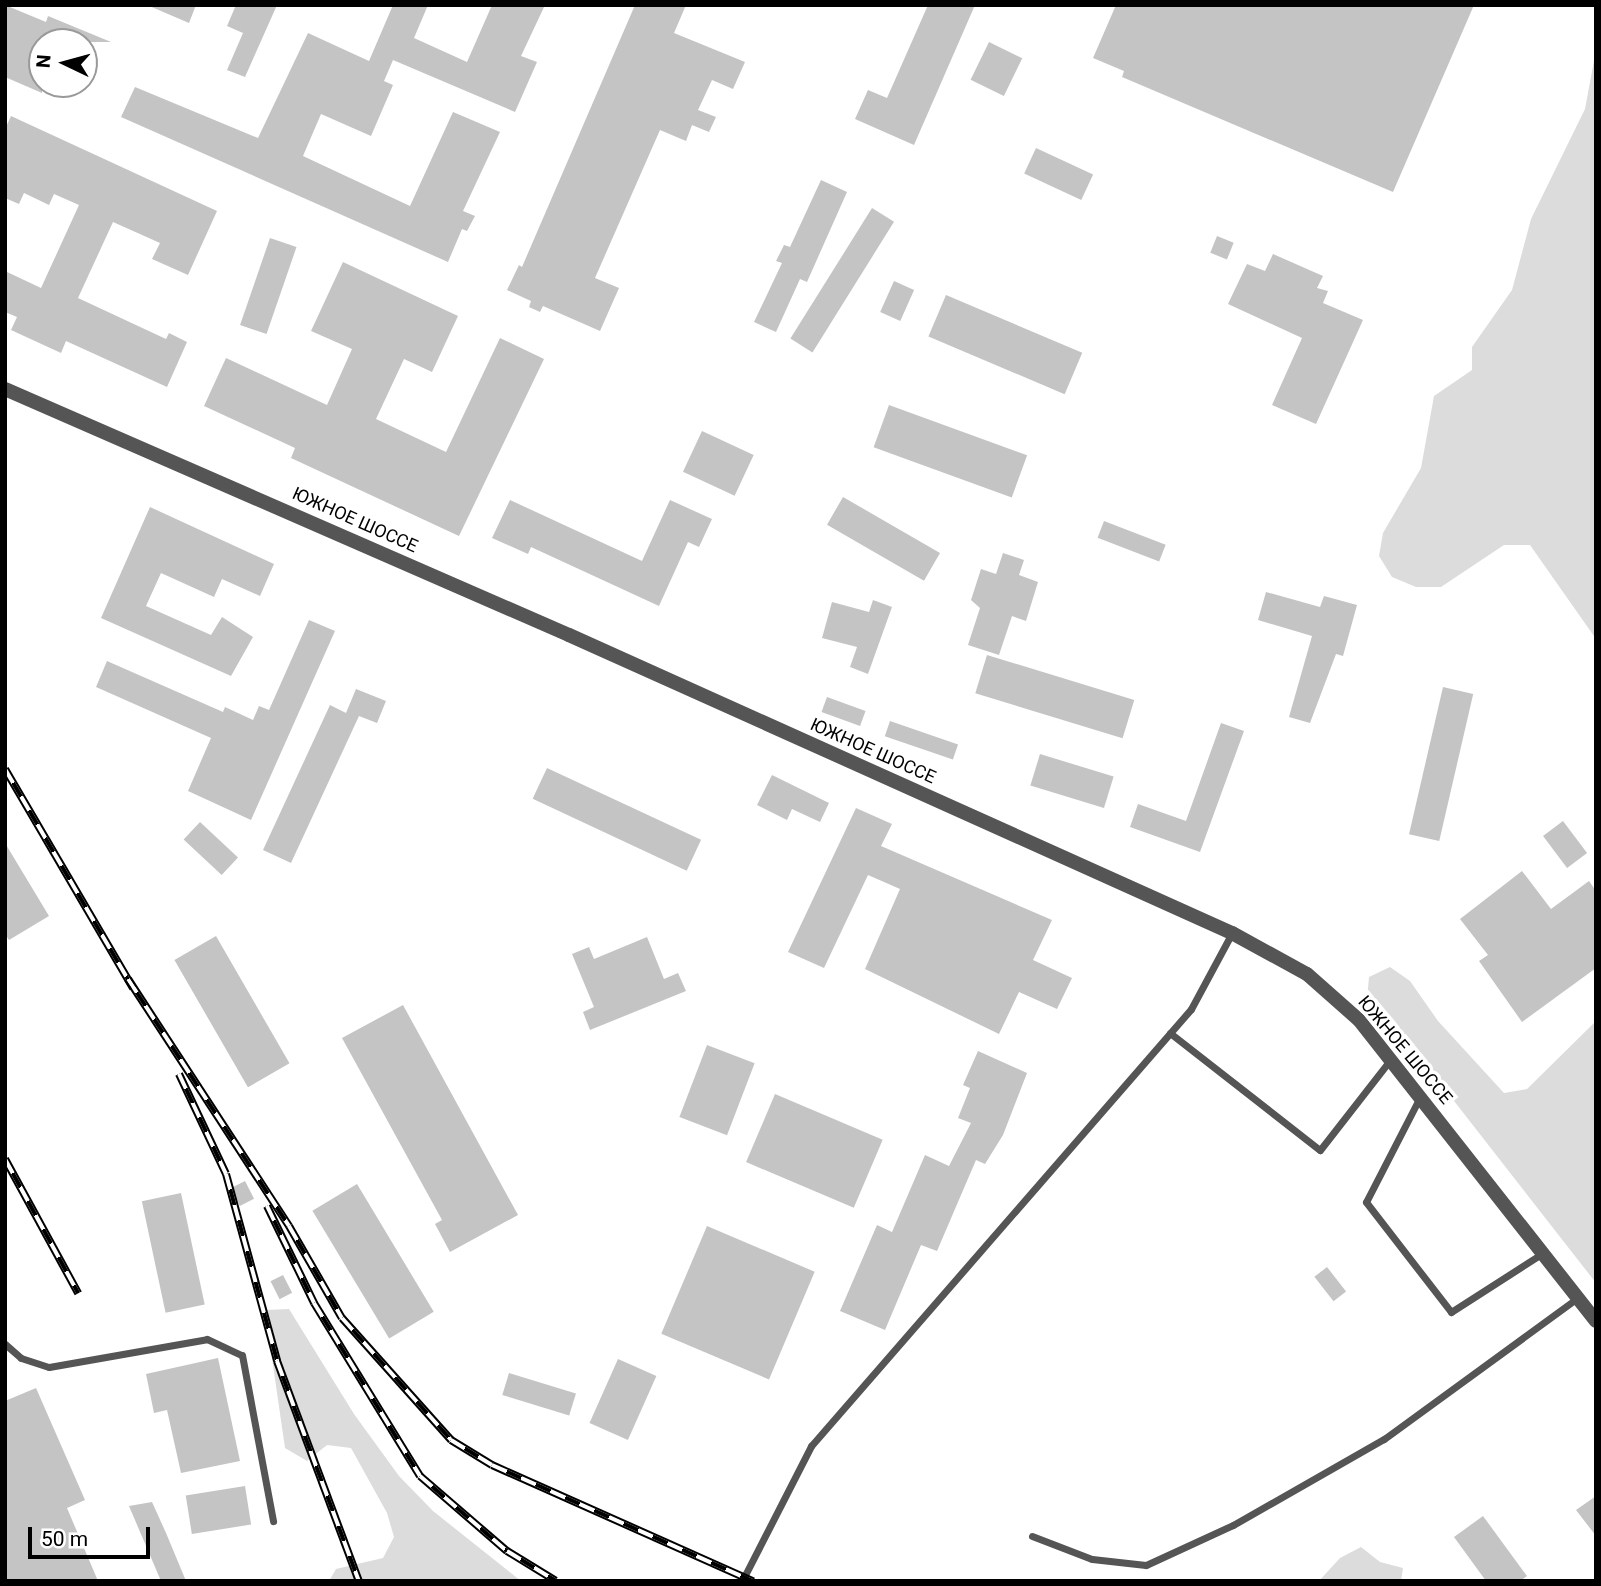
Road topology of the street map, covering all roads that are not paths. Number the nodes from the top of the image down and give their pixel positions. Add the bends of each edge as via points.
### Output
1 (5, 389) edge
2 (1232, 933) junction
3 (1170, 1033) junction
4 (1391, 1060) junction
5 (1420, 1097) junction
6 (1545, 1252) junction
7 (1580, 1297) junction
8 (1596, 1321) edge
9 (5, 1344) edge
10 (273, 1521) dead end
11 (1032, 1536) dead end
12 (742, 1581) edge

1 - 2 street, ЮЖНОЕ ШОССЕ via 569,635
2 - 3 lane via 1191,1009
2 - 4 street, ЮЖНОЕ ШОССЕ via 1307,974 1359,1020
3 - 4 lane via 1320,1150
3 - 12 lane via 811,1446
4 - 5 street, ЮЖНОЕ ШОССЕ
5 - 6 street, ЮЖНОЕ ШОССЕ
5 - 6 lane via 1366,1202 1451,1312
6 - 7 street, ЮЖНОЕ ШОССЕ
7 - 8 street, ЮЖНОЕ ШОССЕ
7 - 11 lane via 1384,1439 1233,1525 1146,1565 1092,1559
9 - 10 lane via 21,1358 49,1367 207,1339 242,1355

